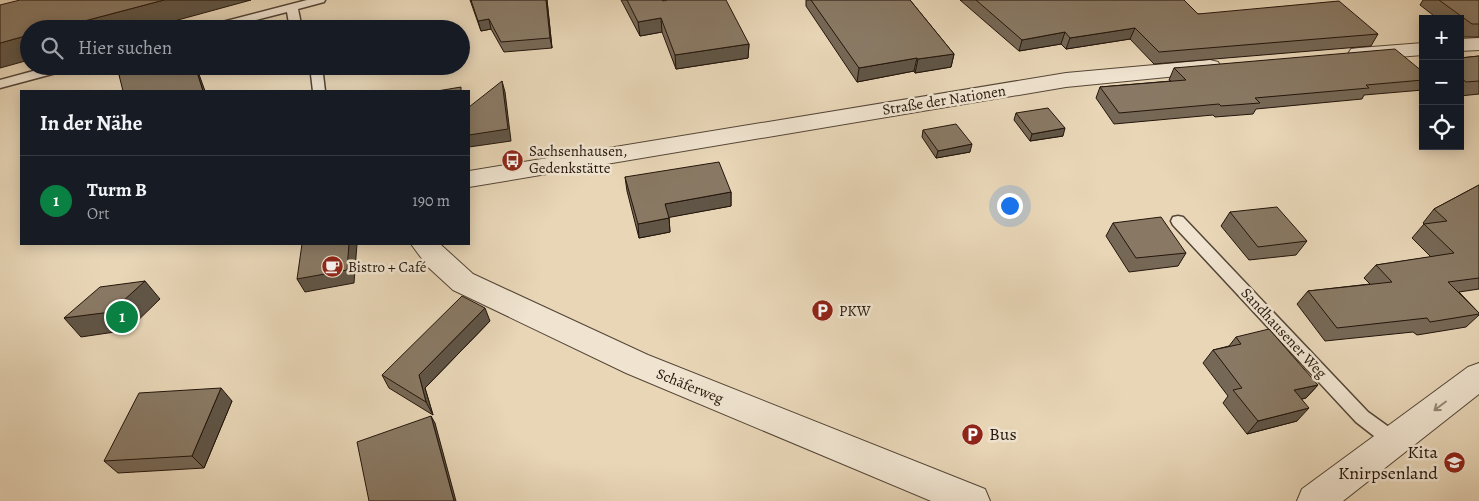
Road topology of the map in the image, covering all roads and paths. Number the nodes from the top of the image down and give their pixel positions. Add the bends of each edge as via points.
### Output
1 (320, 0) edge
2 (292, 7) junction
3 (242, 20) edge
4 (294, 20) edge
5 (1479, 44) edge
6 (1464, 46) edge
7 (1419, 49) edge
8 (1334, 56) edge
9 (1234, 65) edge
10 (34, 75) edge
11 (317, 75) edge
12 (0, 84) edge
13 (319, 90) edge
14 (470, 179) edge
15 (1178, 221) dead end
16 (426, 245) edge
17 (1479, 376) edge
18 (1394, 440) junction
19 (972, 501) edge
20 (1315, 501) edge

1 - 2 lane
2 - 3 lane
2 - 4 lane
5 - 6 street
7 - 8 street
9 - 14 street, Straße der Nationen via 1066,80
10 - 12 lane
11 - 13 lane
15 - 18 lane, Sandhausener Weg via 1362,417
16 - 19 street, Schäferweg via 463,282 628,360
17 -> 18 street
18 - 20 street

